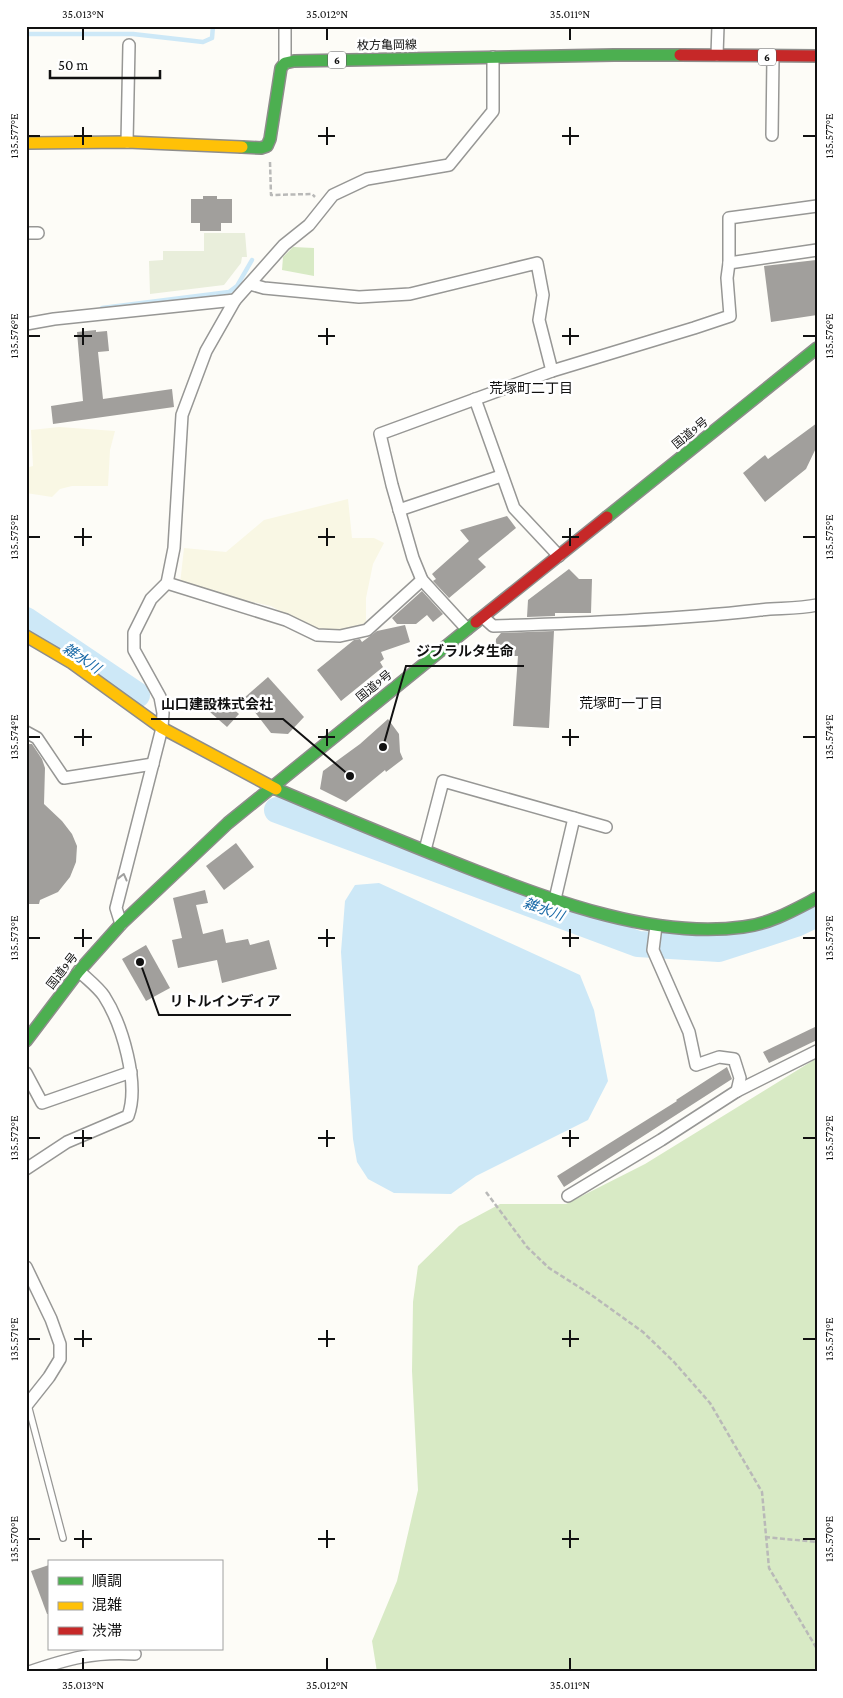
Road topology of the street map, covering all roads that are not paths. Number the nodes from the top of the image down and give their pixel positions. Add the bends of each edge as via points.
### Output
1 (285, 26) edge
2 (718, 26) edge
3 (129, 45) dead end
4 (717, 55) junction
5 (817, 56) edge
6 (493, 57) junction
7 (773, 57) junction
8 (285, 63) junction
9 (772, 135) dead end
10 (127, 142) junction
11 (26, 143) edge
12 (817, 206) edge
13 (817, 250) edge
14 (728, 263) junction
15 (250, 284) junction
16 (235, 300) junction
17 (26, 324) edge
18 (817, 348) edge
19 (552, 371) junction
20 (475, 399) junction
21 (501, 476) junction
22 (399, 510) junction
23 (559, 556) junction
24 (422, 580) junction
25 (167, 583) junction
26 (817, 605) edge
27 (483, 617) junction
28 (467, 629) junction
29 (26, 636) edge
30 (162, 728) junction
31 (26, 732) edge
32 (152, 764) junction
33 (270, 787) junction
34 (574, 818) junction
35 (606, 826) dead end
36 (425, 850) junction
37 (817, 898) edge
38 (554, 899) junction
39 (121, 924) junction
40 (656, 926) junction
41 (79, 971) junction
42 (26, 1041) edge
43 (817, 1050) edge
44 (131, 1072) junction
45 (26, 1073) edge
46 (737, 1091) junction
47 (26, 1169) edge
48 (568, 1196) dead end
49 (26, 1267) edge
50 (27, 1406) edge
51 (63, 1538) dead end
52 (135, 1654) dead end
53 (29, 1672) edge

1 - 8 street
2 - 4 street
3 - 10 street
4 - 6 main road, 枚方亀岡線 / 6
4 - 7 main road, 枚方亀岡線 / 6
5 - 7 main road, 枚方亀岡線 / 6
6 - 8 main road, 枚方亀岡線 / 6
6 - 15 street via 493,111 449,165 367,180 333,195 309,225 284,245
7 - 9 street
8 - 10 main road via 281,68 267,146
10 - 11 main road
12 - 14 street via 728,218
13 - 14 street
14 - 19 street via 730,316
15 - 16 street
15 - 19 street via 359,297 410,294 537,263 543,295 539,320
16 - 17 street
16 - 25 street via 206,351 182,415 174,548
18 - 23 main road, 国道9号
19 - 20 street
20 - 21 street
20 - 22 street via 380,434
21 - 22 street
21 - 23 street via 514,508
22 - 24 street
23 - 27 main road, 国道9号
24 - 25 street via 367,630 340,636 317,634 286,620
24 - 28 street
25 - 30 street via 151,599 134,633 134,650 160,697
26 - 27 street via 627,621 493,626
27 - 28 main road, 国道9号
28 - 33 main road, 国道9号
29 - 30 main road via 72,663
30 - 32 street
30 - 33 main road
31 - 32 street via 37,738 64,778
39 -> 32 street via 116,908
33 - 36 main road
33 - 39 main road, 国道9号
34 - 35 street
34 - 36 street via 443,781
34 - 38 street
36 - 38 main road
37 - 40 main road via 784,915 745,927 703,930
38 - 40 main road
39 - 41 main road, 国道9号
40 - 46 street via 654,950 689,1032 696,1065 719,1057 734,1059 740,1078
41 - 42 main road, 国道9号
41 - 44 street via 103,994 117,1020
43 - 46 street
44 - 45 street via 42,1103
44 - 47 street via 128,1116 67,1142
46 - 48 street
49 - 50 street via 60,1344 60,1359
50 - 51 lane
52 - 53 street via 85,1655

